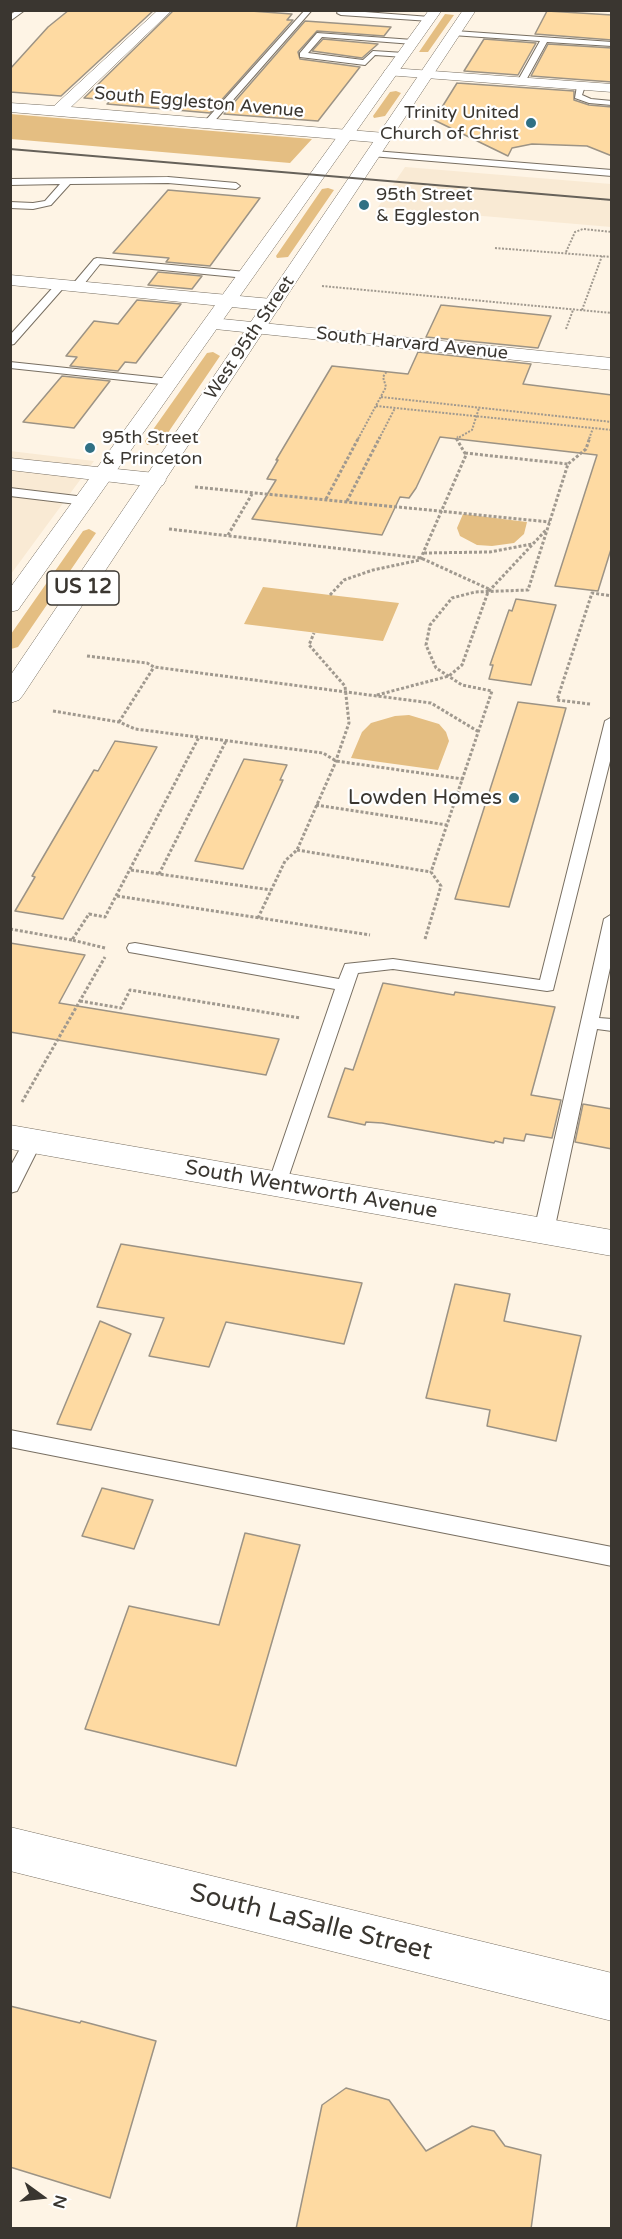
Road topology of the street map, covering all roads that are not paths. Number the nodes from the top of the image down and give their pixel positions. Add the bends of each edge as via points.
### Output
1 (22, 10) edge
2 (166, 10) edge
3 (309, 10) edge
4 (344, 10) edge
5 (470, 10) edge
6 (383, 13) edge
7 (433, 15) edge
8 (10, 19) edge
9 (455, 33) junction
10 (544, 39) junction
11 (413, 42) junction
12 (612, 44) edge
13 (404, 55) junction
14 (391, 72) junction
15 (427, 75) junction
16 (521, 82) junction
17 (581, 86) junction
18 (612, 88) edge
19 (612, 103) edge
20 (10, 107) edge
21 (58, 111) junction
22 (208, 123) junction
23 (347, 135) junction
24 (385, 138) junction
25 (374, 154) junction
26 (612, 173) edge
27 (10, 182) edge
28 (67, 182) junction
29 (236, 186) dead end
30 (10, 205) edge
31 (246, 275) junction
32 (10, 280) edge
33 (68, 286) junction
34 (228, 301) junction
35 (272, 305) junction
36 (212, 324) junction
37 (256, 328) junction
38 (10, 342) edge
39 (612, 364) edge
40 (10, 365) edge
41 (170, 382) junction
42 (10, 464) edge
43 (104, 475) junction
44 (155, 480) junction
45 (10, 492) edge
46 (85, 501) junction
47 (10, 605) edge
48 (10, 695) edge
49 (612, 722) edge
50 (612, 919) edge
51 (135, 948) dead end
52 (346, 986) junction
53 (590, 1022) junction
54 (612, 1025) edge
55 (21, 1129) edge
56 (277, 1184) junction
57 (10, 1186) edge
58 (544, 1231) junction
59 (612, 1243) edge
60 (10, 1438) edge
61 (612, 1557) edge
62 (10, 1848) edge
63 (612, 1997) edge

1 - 8 lane
2 - 21 main road
3 - 22 lane
4 - 6 lane via 341,13
5 - 9 main road, West 95th Street / US 12
6 - 7 lane
7 - 11 main road, West 95th Street / US 12
9 - 10 lane
9 - 15 main road, West 95th Street / US 12
10 - 12 lane
10 - 16 lane
11 - 13 main road, West 95th Street / US 12
11 - 13 lane via 320,35 308,49
13 - 14 main road, West 95th Street / US 12
14 - 15 main road
14 - 23 main road, West 95th Street / US 12
15 - 16 main road
15 - 24 main road, West 95th Street / US 12
16 - 17 main road
17 - 18 main road
17 - 19 lane via 578,96
20 - 21 main road, South Eggleston Avenue
21 - 22 main road, South Eggleston Avenue
22 - 23 main road, South Eggleston Avenue
23 - 24 main road, South Eggleston Avenue
23 - 31 main road, West 95th Street / US 12
24 - 25 main road, West 95th Street / US 12
25 - 26 lane
25 - 35 main road, West 95th Street / US 12
27 - 28 lane
28 - 29 lane via 168,180
28 - 30 lane via 48,203
31 - 33 lane via 97,261
31 - 34 main road, West 95th Street / US 12
32 - 33 main road
33 - 34 main road
33 - 38 lane
34 - 35 main road
34 - 36 main road, West 95th Street / US 12
35 - 37 main road, West 95th Street / US 12
36 - 37 main road, South Harvard Avenue
36 - 41 main road, West 95th Street / US 12
37 - 39 main road, South Harvard Avenue
37 - 44 main road, West 95th Street / US 12
40 - 41 lane
41 - 43 main road, West 95th Street / US 12
42 - 43 main road
43 - 44 main road
43 - 46 main road, West 95th Street / US 12
44 - 48 main road, West 95th Street / US 12
45 - 46 lane
46 - 47 main road, West 95th Street / US 12
49 - 52 lane via 547,986 393,964 351,968
50 - 53 lane
51 - 52 lane
52 - 56 lane
53 - 54 lane
53 - 58 lane
55 - 56 main road, South Wentworth Avenue
55 - 57 lane
56 - 58 main road, South Wentworth Avenue
58 - 59 main road, South Wentworth Avenue
60 - 61 lane
62 - 63 main road, South LaSalle Street

